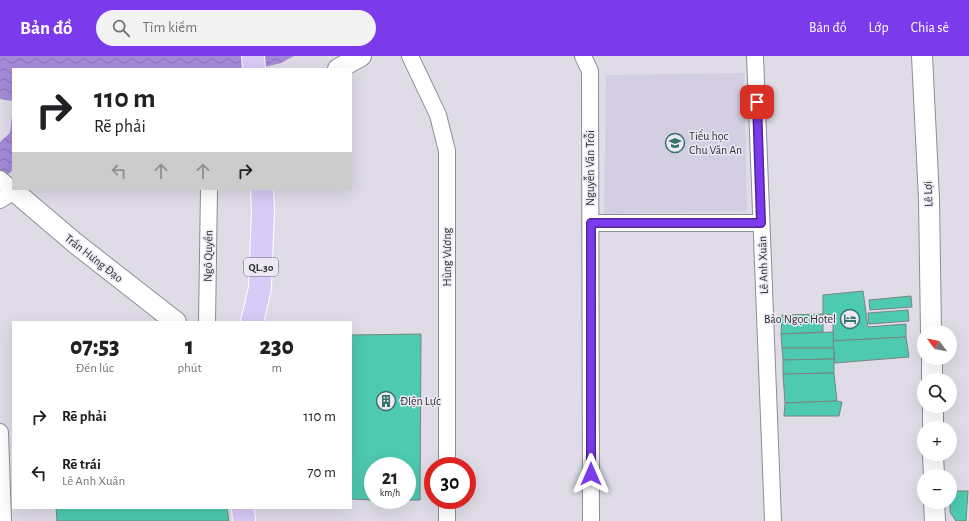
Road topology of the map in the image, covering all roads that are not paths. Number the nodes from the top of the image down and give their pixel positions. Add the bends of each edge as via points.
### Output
1 (253, 56) edge
2 (361, 56) edge
3 (410, 56) edge
4 (583, 56) edge
5 (755, 56) edge
6 (922, 56) edge
7 (254, 68) edge
8 (340, 68) edge
9 (5, 190) edge
10 (209, 190) edge
11 (262, 190) edge
12 (591, 223) junction
13 (761, 223) junction
14 (175, 321) edge
15 (207, 321) edge
16 (252, 321) edge
17 (931, 325) edge
18 (0, 432) edge
19 (447, 457) edge
20 (243, 509) edge
21 (447, 509) edge
22 (934, 509) edge
23 (3, 521) edge
24 (244, 521) edge
25 (447, 521) edge
26 (592, 521) edge
27 (773, 521) edge
28 (935, 521) edge

1 - 7 highway
2 - 8 street
3 - 19 street, Hùng Vương via 438,115 447,151
4 - 12 street, Nguyễn Văn Trỗi via 590,71
5 - 13 street, Lê Anh Xuân
6 - 17 street, Lê Lợi via 929,199
9 - 14 street, Trần Hưng Đạo
10 - 15 street, Ngô Quyền
11 - 16 highway, QL.30 via 260,288
12 - 13 street
12 - 26 street, Nguyễn Văn Trỗi
13 - 27 street, Lê Anh Xuân
18 - 23 street
20 - 24 highway
21 - 25 street
22 - 28 street

